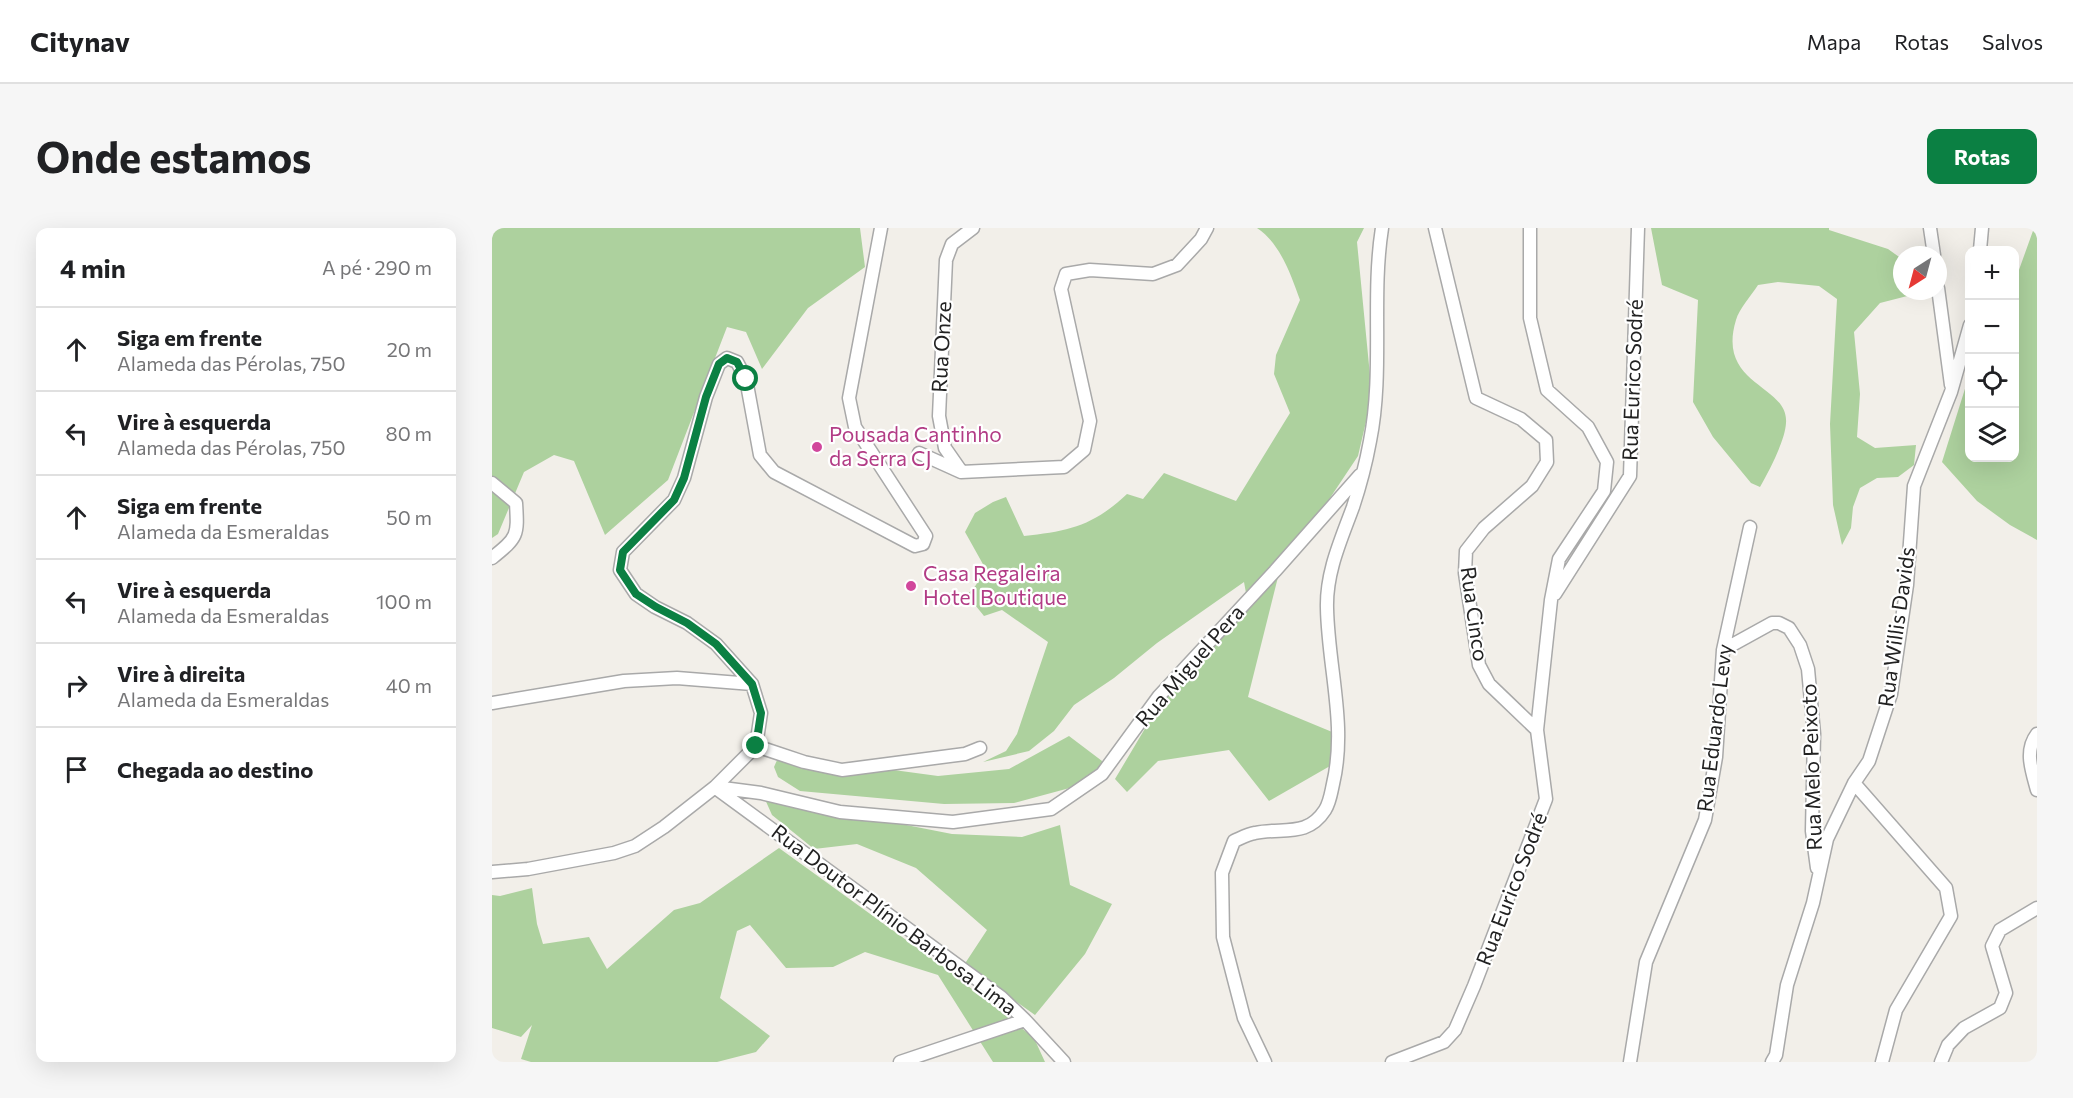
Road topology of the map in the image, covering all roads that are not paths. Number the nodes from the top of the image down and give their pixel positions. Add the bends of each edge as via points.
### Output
1 (881, 228) edge
2 (973, 228) edge
3 (1207, 228) edge
4 (1382, 228) edge
5 (1436, 228) edge
6 (1530, 228) edge
7 (1638, 228) edge
8 (1930, 228) edge
9 (1982, 228) edge
10 (1933, 246) edge
11 (1980, 246) edge
12 (1940, 300) edge
13 (1965, 344) edge
14 (1952, 392) junction
15 (920, 453) dead end
16 (961, 472) junction
17 (1362, 473) junction
18 (492, 483) edge
19 (1750, 527) dead end
20 (492, 558) edge
21 (1551, 600) junction
22 (1723, 650) junction
23 (752, 684) junction
24 (492, 703) edge
25 (1537, 730) junction
26 (2037, 734) edge
27 (756, 746) junction
28 (980, 748) dead end
29 (1854, 783) junction
30 (715, 787) junction
31 (2037, 790) edge
32 (492, 872) edge
33 (1818, 876) junction
34 (2037, 908) edge
35 (1025, 1020) junction
36 (900, 1062) edge
37 (1064, 1062) edge
38 (1265, 1062) edge
39 (1392, 1062) edge
40 (1630, 1062) edge
41 (1772, 1062) edge
42 (1882, 1062) edge
43 (1941, 1062) edge

1 - 23 street via 849,398 855,427 926,536 923,544 915,546 774,472 760,455 746,379 737,362 727,358 719,364 706,397 684,478 674,500 623,552 620,570 636,594 716,644
2 - 16 street, Rua Onze via 952,244 946,260 939,416 945,448
3 - 16 street via 1177,264 1153,274 1090,270 1066,274 1061,289 1090,421 1084,450 1064,467
4 - 17 street, Rua Miguel Pera via 1376,384
5 - 25 street, Rua Cinco via 1476,398 1521,419 1546,440 1547,462 1532,486 1484,528 1466,550 1465,573 1479,665 1489,684
6 - 21 street via 1530,318 1547,390 1588,427 1607,462 1604,491 1559,559
7 - 21 street, Rua Eurico Sodré via 1630,476
8 - 10 street
9 - 11 street
12 - 14 street
13 - 14 street, Rua Willis Davids
14 - 29 street, Rua Willis Davids via 1914,486 1907,585 1891,694 1869,761
15 - 16 street
17 - 30 street, Rua Miguel Pera via 1159,696 1102,774 1051,809 953,822 840,812 761,793
17 - 38 street via 1334,558 1327,606 1338,721 1338,766 1330,800 1317,819 1304,829 1255,833 1234,841 1222,873 1223,937 1244,1018
18 - 20 street via 516,503 517,532
19 - 22 street, Rua Eduardo Levy
21 - 25 street, Rua Eurico Sodré
22 - 33 street, Rua Melo Peixoto via 1772,623 1789,628 1800,645 1808,669 1814,734 1812,831
22 - 40 street, Rua Eduardo Levy via 1716,757 1706,820 1646,962
23 - 24 street via 677,678 624,681
23 - 27 street via 761,713
25 - 39 street, Rua Eurico Sodré via 1546,799 1469,997 1450,1037
26 - 31 street via 2029,762
27 - 28 street via 842,770 965,754
27 - 30 street
29 - 33 street, Rua Willis Davids via 1827,839
29 - 42 street, Rua Melo Peixoto via 1946,888 1951,916 1896,1010
30 - 32 street via 635,846 550,865
30 - 35 street, Rua Doutor Plínio Barbosa Lima via 1001,997
33 - 41 street, Rua Willis Davids via 1787,985
34 - 43 street via 2000,930 1992,946 2006,993 2000,1008 1964,1029 1948,1045
35 - 36 street
35 - 37 street, Rua Doutor Plínio Barbosa Lima

